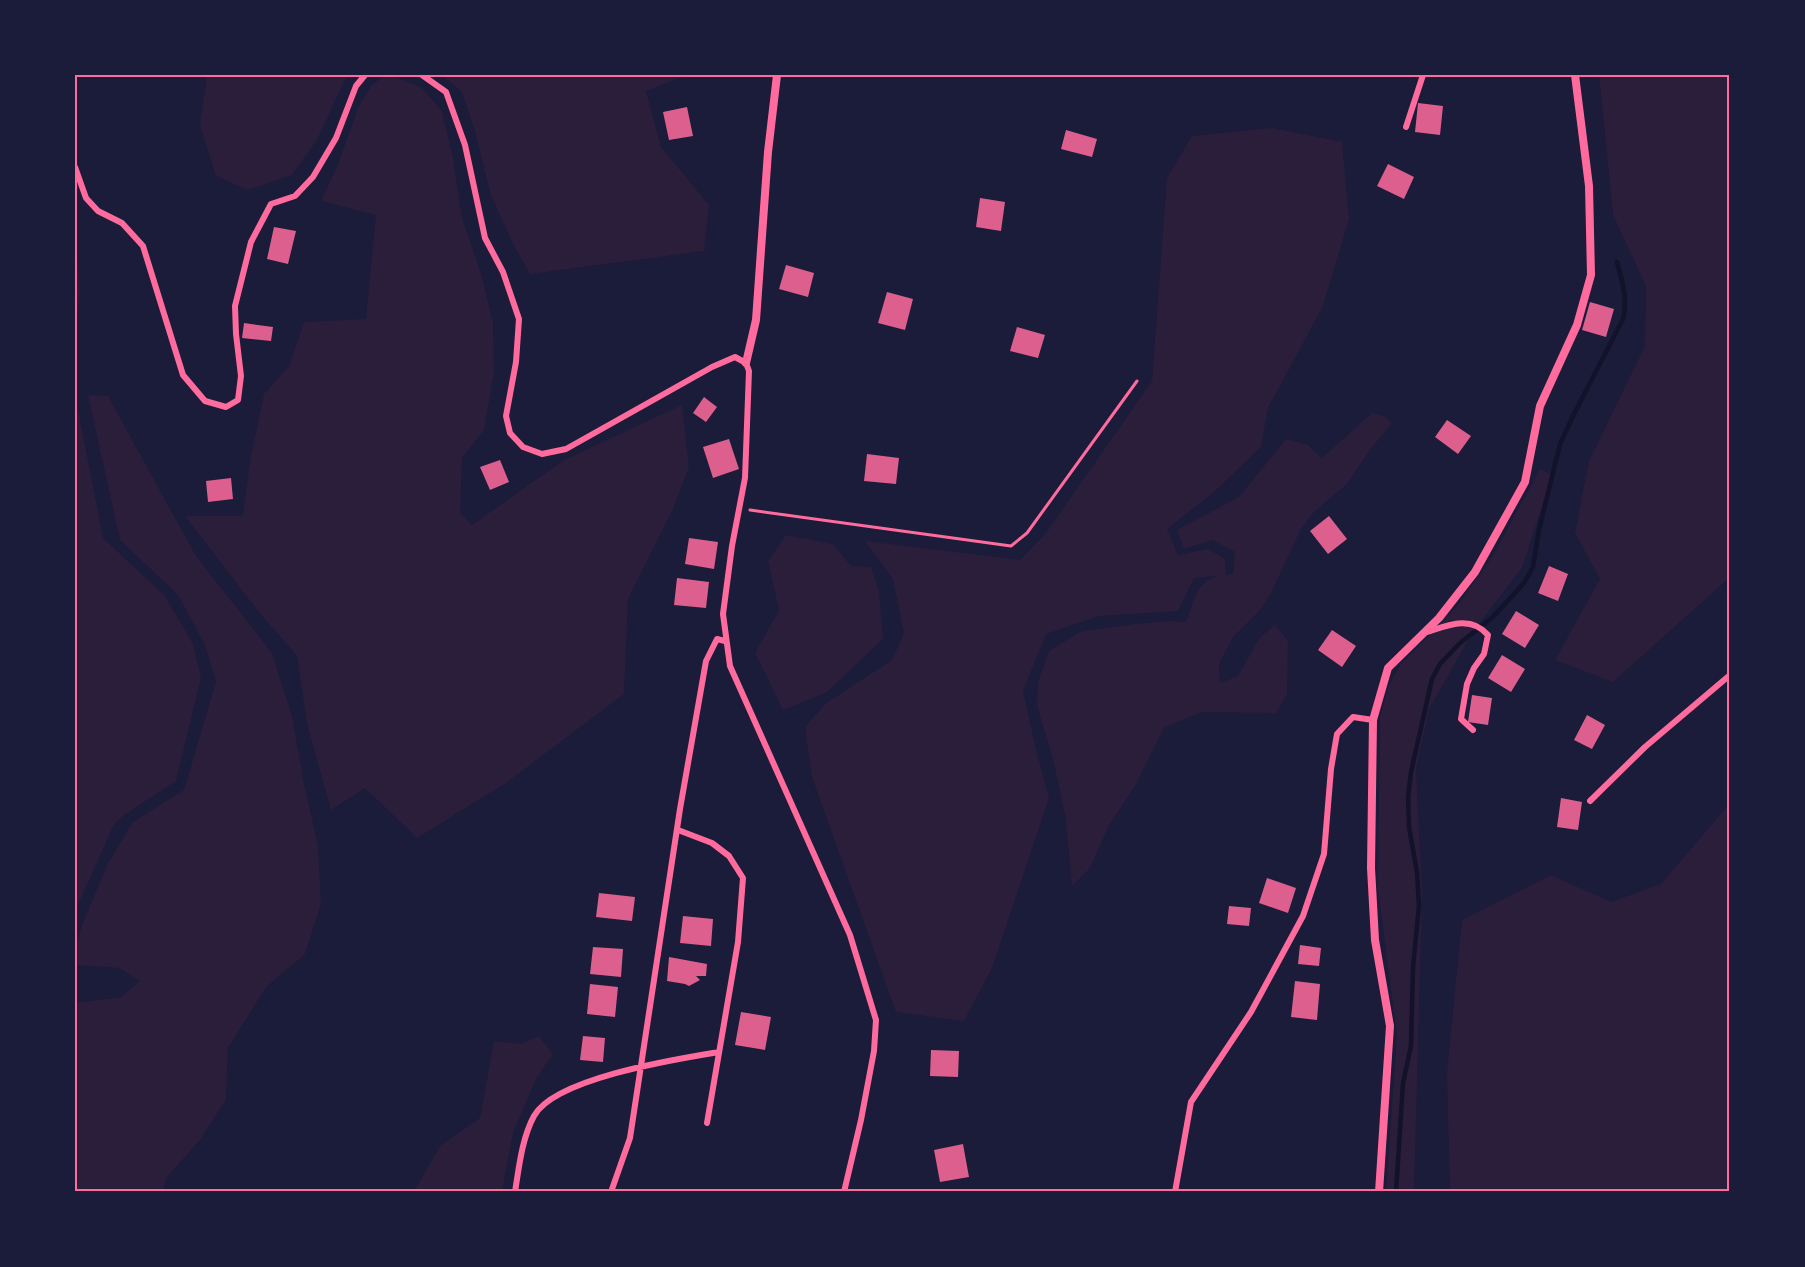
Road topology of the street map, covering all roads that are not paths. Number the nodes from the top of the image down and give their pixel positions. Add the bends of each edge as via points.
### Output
1 (365, 75) edge
2 (422, 75) edge
3 (777, 75) edge
4 (1423, 75) edge
5 (1575, 75) edge
6 (1406, 127) dead end
7 (75, 167) edge
8 (746, 363) junction
9 (1424, 633) junction
10 (725, 641) junction
11 (1730, 675) edge
12 (1373, 720) junction
13 (1473, 730) dead end
14 (1590, 801) dead end
15 (678, 830) junction
16 (719, 1052) junction
17 (642, 1065) junction
18 (706, 1123) dead end
19 (515, 1192) edge
20 (611, 1192) edge
21 (844, 1192) edge
22 (1175, 1192) edge
23 (1379, 1192) edge

1 - 7 street via 356,86 336,138 313,177 295,196 271,204 251,242 236,306 241,376 238,400 226,407 205,401 183,375 143,246 122,223 98,211 86,198
2 - 8 street via 446,92 465,145 485,238 503,272 519,319 506,416 510,433 523,447 542,454 566,449 735,357
3 - 8 street via 756,320
4 - 6 street
5 - 9 street via 1588,186 1591,275 1576,325 1540,406 1525,482 1475,572
8 - 10 street via 749,371 745,478 723,614
9 - 12 street via 1388,668
9 - 13 street via 1469,622 1488,635 1484,654 1474,668 1464,698 1461,719
10 - 15 street via 717,639 706,661
10 - 21 street via 734,676 850,934 876,1020 874,1051
11 - 14 street via 1644,747
12 - 22 street via 1353,717 1337,734 1324,854 1303,916 1251,1012 1191,1101
12 - 23 street via 1371,868 1375,939 1390,1026
15 - 16 street via 712,843 729,856 743,878 738,942
15 - 17 street
16 - 17 street
16 - 18 street
17 - 19 street via 560,1092 535,1114 523,1147
17 - 20 street via 630,1138

